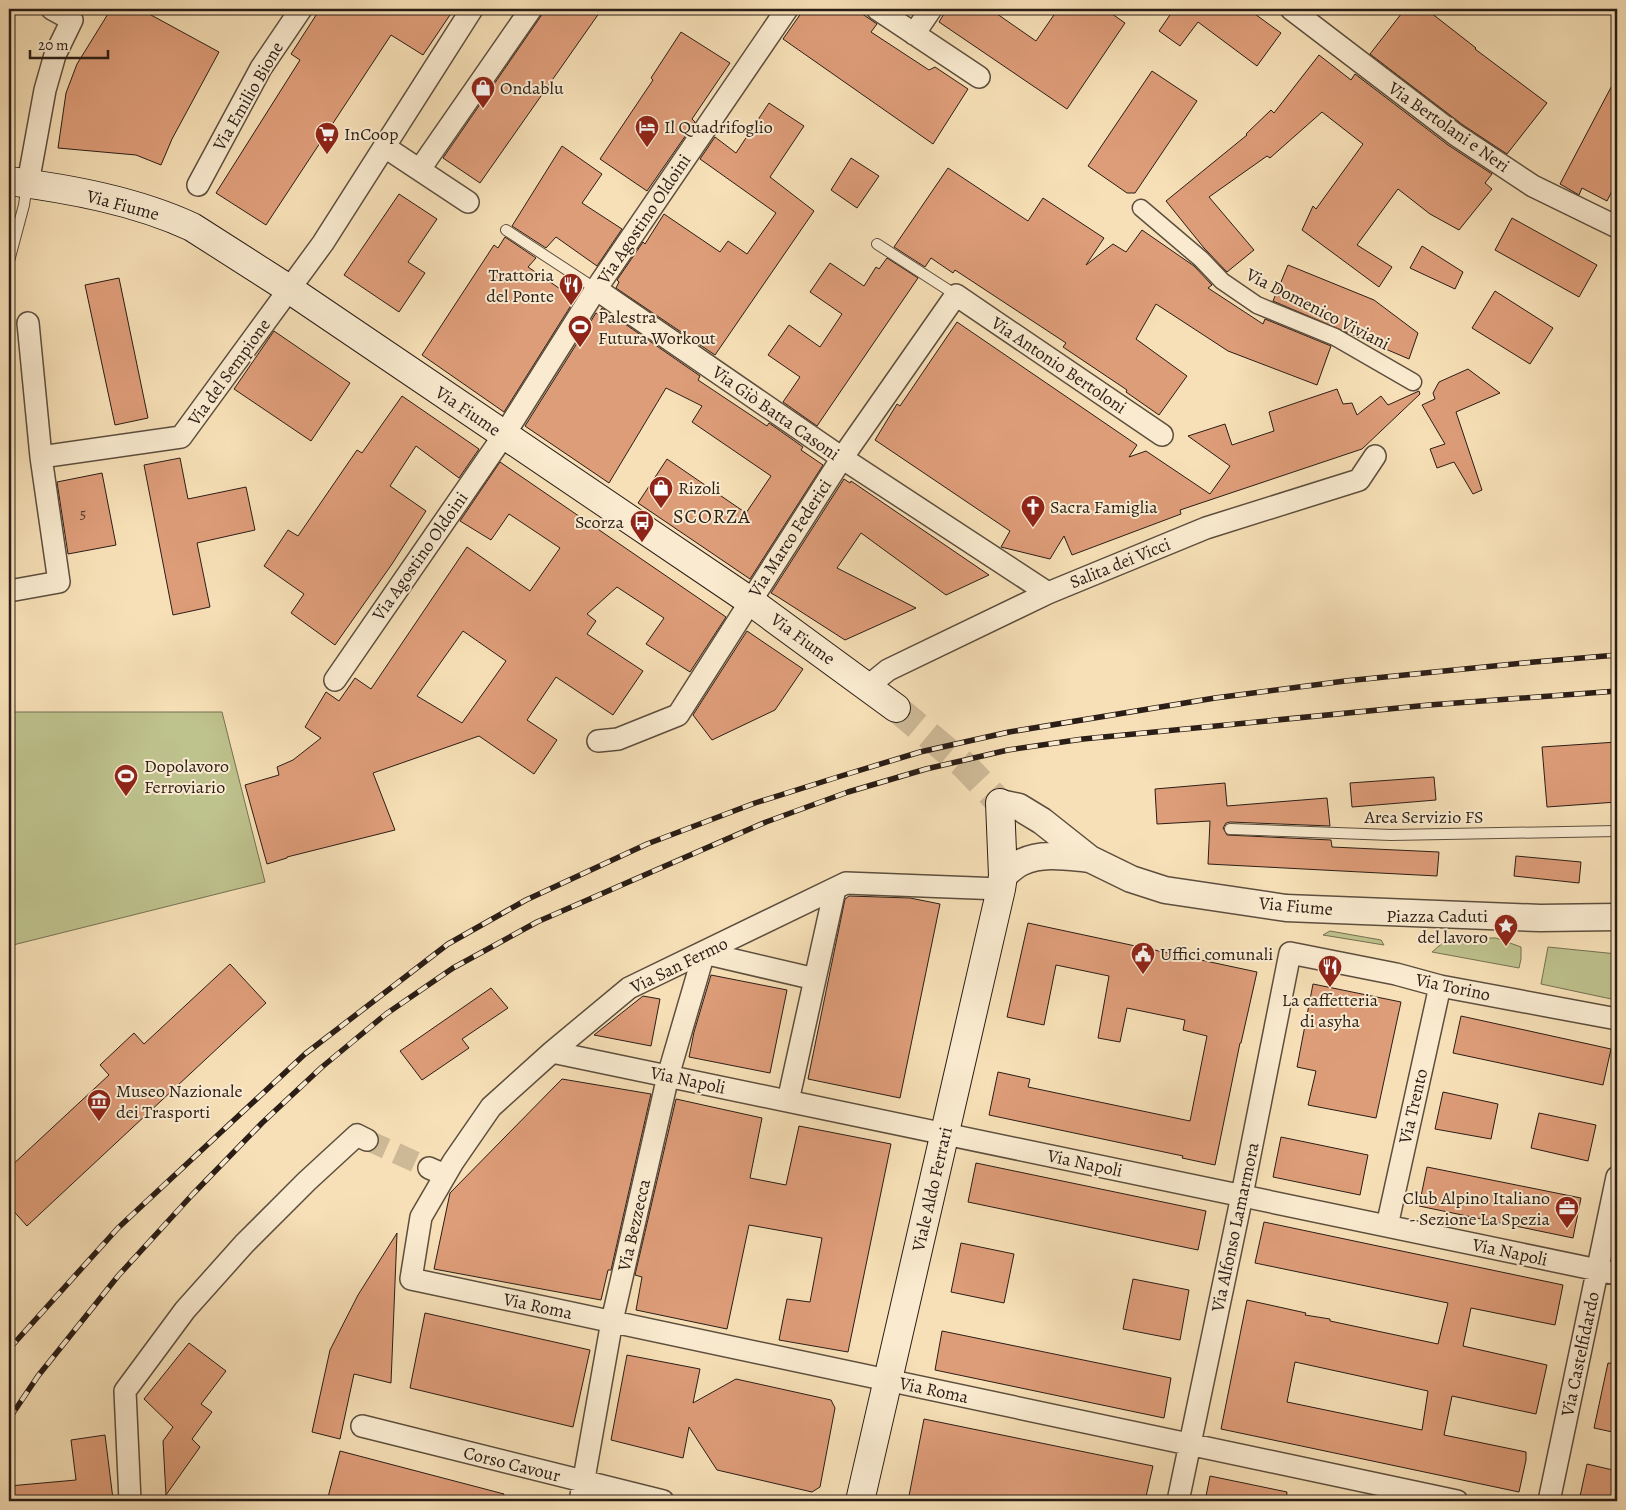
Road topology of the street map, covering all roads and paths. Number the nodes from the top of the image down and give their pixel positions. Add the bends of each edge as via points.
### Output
1 (52, 9) edge
2 (301, 9) edge
3 (472, 9) edge
4 (531, 9) edge
5 (787, 9) edge
6 (877, 9) edge
7 (931, 9) edge
8 (1290, 9) edge
9 (75, 14) edge
10 (914, 34) junction
11 (979, 77) dead end
12 (386, 147) junction
13 (420, 169) junction
14 (18, 182) edge
15 (198, 184) dead end
16 (468, 202) dead end
17 (1141, 208) dead end
18 (1617, 227) edge
19 (506, 230) dead end
20 (877, 244) dead end
21 (9, 261) edge
22 (289, 289) junction
23 (596, 289) junction
24 (956, 295) junction
25 (28, 323) dead end
26 (1413, 382) dead end
27 (504, 435) junction
28 (1162, 436) dead end
29 (1375, 456) dead end
30 (41, 457) junction
31 (842, 458) junction
32 (9, 591) edge
33 (1048, 593) junction
34 (750, 600) junction
35 (335, 680) dead end
36 (867, 687) junction
37 (896, 708) tunnel mouth
38 (598, 741) dead end
39 (1000, 803) joint
40 (1230, 829) dead end
41 (1617, 831) edge
42 (1090, 859) junction
43 (1002, 882) junction
44 (835, 889) junction
45 (1617, 917) edge
46 (704, 953) junction
47 (1290, 953) joint
48 (815, 979) junction
49 (1440, 986) junction
50 (1617, 1019) edge
51 (552, 1052) junction
52 (668, 1076) junction
53 (788, 1101) junction
54 (945, 1134) junction
55 (367, 1140) tunnel mouth
56 (1617, 1177) edge
57 (1242, 1196) junction
58 (1387, 1226) junction
59 (1608, 1272) edge
60 (411, 1278) joint
61 (612, 1321) junction
62 (888, 1380) junction
63 (362, 1426) dead end
64 (1190, 1444) junction
65 (582, 1492) edge
66 (130, 1501) edge
67 (663, 1501) edge
68 (860, 1501) edge
69 (1178, 1501) edge
70 (1457, 1501) edge
71 (1549, 1501) edge

1 - 9 street
2 - 15 street, Via Emilio Bione via 261,68
3 - 12 street, Via del Sempione
4 - 13 street
5 - 23 street, Via Agostino Oldoini
6 - 10 street
7 - 10 street
8 - 18 street, Via Bertolani e Neri via 1456,135 1533,186
9 - 14 street via 55,55
10 - 11 street
12 - 13 street
12 - 22 street, Via del Sempione
13 - 16 street
14 - 21 lane via 24,205
14 - 22 main road, Via Fiume via 96,196 176,219
17 - 26 street, Via Domenico Viviani via 1222,281 1258,305 1335,337
19 - 23 lane, Via Giò Batta Casoni
20 - 24 lane
22 - 27 main road, Via Fiume
22 - 30 street, Via del Sempione via 181,437
23 - 27 street, Via Agostino Oldoini
23 - 31 street, Via Giò Batta Casoni
24 - 28 street, Via Antonio Bertoloni
24 - 31 street, Via Marco Federici
25 - 30 street
27 - 34 main road, Via Fiume
27 - 35 street, Via Agostino Oldoini
29 - 33 street, Salita dei Vicci via 1359,480 1206,528
30 - 32 street via 59,582
31 - 33 street, Via Giò Batta Casoni
31 - 34 street, Via Marco Federici
33 - 36 street, Salita dei Vicci via 888,670
34 - 36 main road, Via Fiume
34 - 38 street, Via Marco Federici via 678,716 618,740
36 - 37 main road, Via Fiume
39 - 42 street, Via Fiume via 1019,807 1042,820
39 - 43 main road, Viale Aldo Ferrari
40 - 41 lane, Area Servizio FS via 1391,835
42 - 43 street via 1032,857 1020,862
42 - 45 street, Via Fiume via 1165,890 1286,908 1540,918
43 - 44 street, Via San Fermo via 846,883
43 - 54 main road, Viale Aldo Ferrari
44 - 46 street, Via San Fermo
44 - 48 street
46 - 48 street
46 - 51 street, Via San Fermo via 629,988
46 - 52 street, Via Bezzecca
47 - 49 street, Via Torino
47 - 57 street, Via Alfonso Lamarmora
48 - 53 street
49 - 50 street, Via Torino
49 - 58 street, Via Trento
51 - 52 street, Via Napoli
51 - 60 street, Via San Fermo via 491,1107 437,1171 421,1217
52 - 53 street, Via Napoli
52 - 61 street, Via Bezzecca
53 - 54 street, Via Napoli
54 - 57 street, Via Napoli
54 - 62 main road, Viale Aldo Ferrari
55 - 66 street via 357,1135 244,1244 185,1310 125,1391
56 - 59 street, Via Castelfidardo
57 - 58 street, Via Napoli
57 - 64 street, Via Alfonso Lamarmora
58 - 59 street, Via Napoli
59 - 71 street, Via Castelfidardo
60 - 61 street, Via Roma
61 - 62 street, Via Roma
61 - 65 street, Via Bezzecca
62 - 64 street, Via Roma
62 - 68 main road, Viale Aldo Ferrari
63 - 65 street, Corso Cavour
64 - 69 street, Via Alfonso Lamarmora
64 - 70 street, Via Roma
65 - 67 street, Corso Cavour

